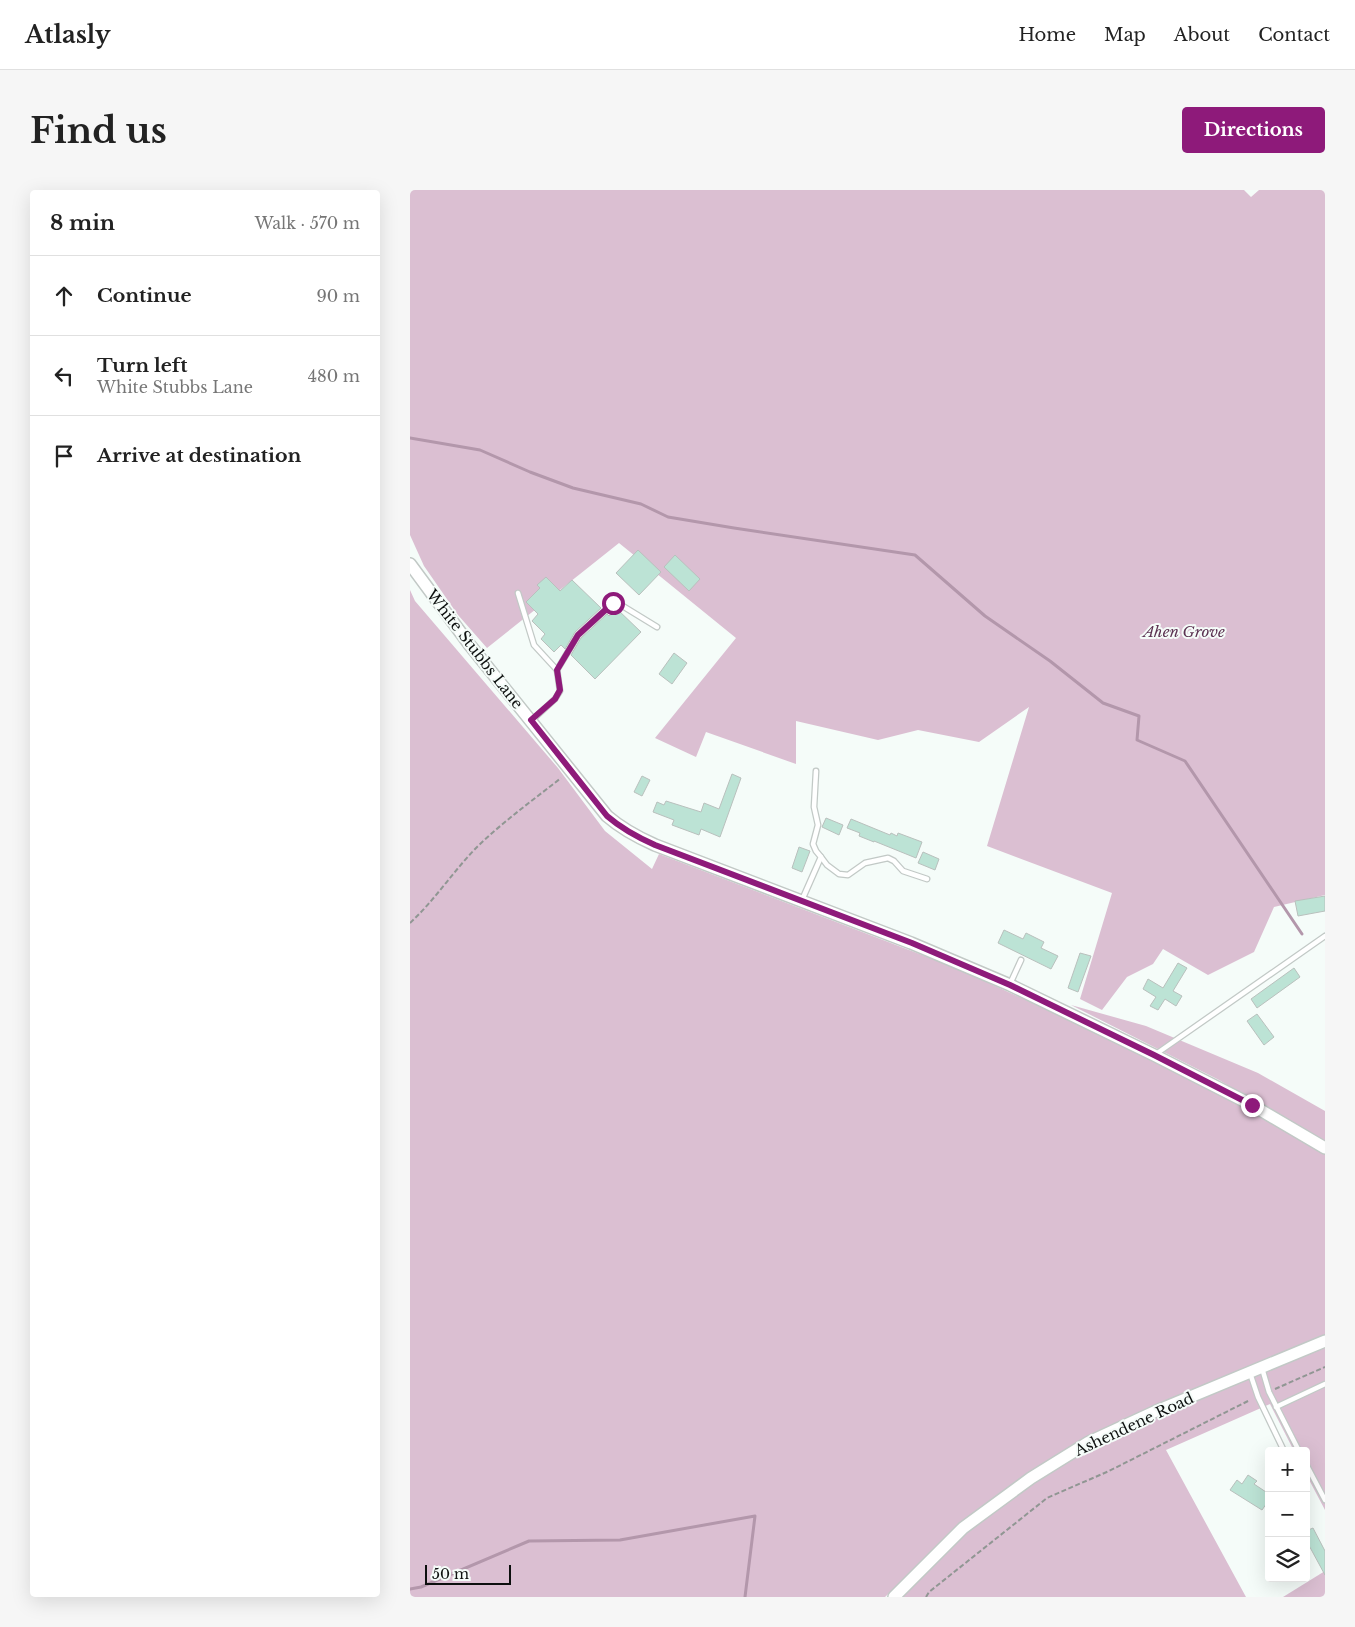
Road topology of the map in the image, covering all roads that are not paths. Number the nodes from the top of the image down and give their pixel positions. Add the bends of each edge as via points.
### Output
1 (410, 564) edge
2 (518, 593) dead end
3 (657, 628) dead end
4 (557, 670) junction
5 (531, 720) junction
6 (816, 770) dead end
7 (821, 857) junction
8 (927, 879) dead end
9 (802, 900) junction
10 (1325, 936) edge
11 (1021, 960) dead end
12 (1010, 985) junction
13 (1154, 1055) junction
14 (1325, 1148) edge
15 (1325, 1341) edge
16 (1262, 1368) junction
17 (1250, 1373) junction
18 (1325, 1384) edge
19 (1276, 1407) junction
20 (1282, 1447) edge
21 (1297, 1447) edge
22 (1310, 1472) edge
23 (1325, 1500) edge
24 (894, 1597) edge

1 - 5 street, White Stubbs Lane
2 - 4 lane via 534,645
3 - 4 lane via 613,603 578,635
4 - 5 lane via 560,690 555,699
5 - 9 street, White Stubbs Lane via 607,816 634,836
6 - 7 lane via 814,807 818,825 814,844
7 - 8 lane via 839,874 848,874 865,863 888,858 903,871
7 - 9 lane
9 - 12 street, White Stubbs Lane
10 - 13 lane
11 - 12 lane
12 - 13 street, White Stubbs Lane
13 - 14 street, White Stubbs Lane via 1252,1105
15 - 16 street, Ashendene Road
16 - 17 street, Ashendene Road
16 - 19 lane
17 - 20 lane
17 - 24 street, Ashendene Road via 1097,1439 1032,1478 963,1528
18 - 19 lane
19 - 21 lane
22 - 23 lane

